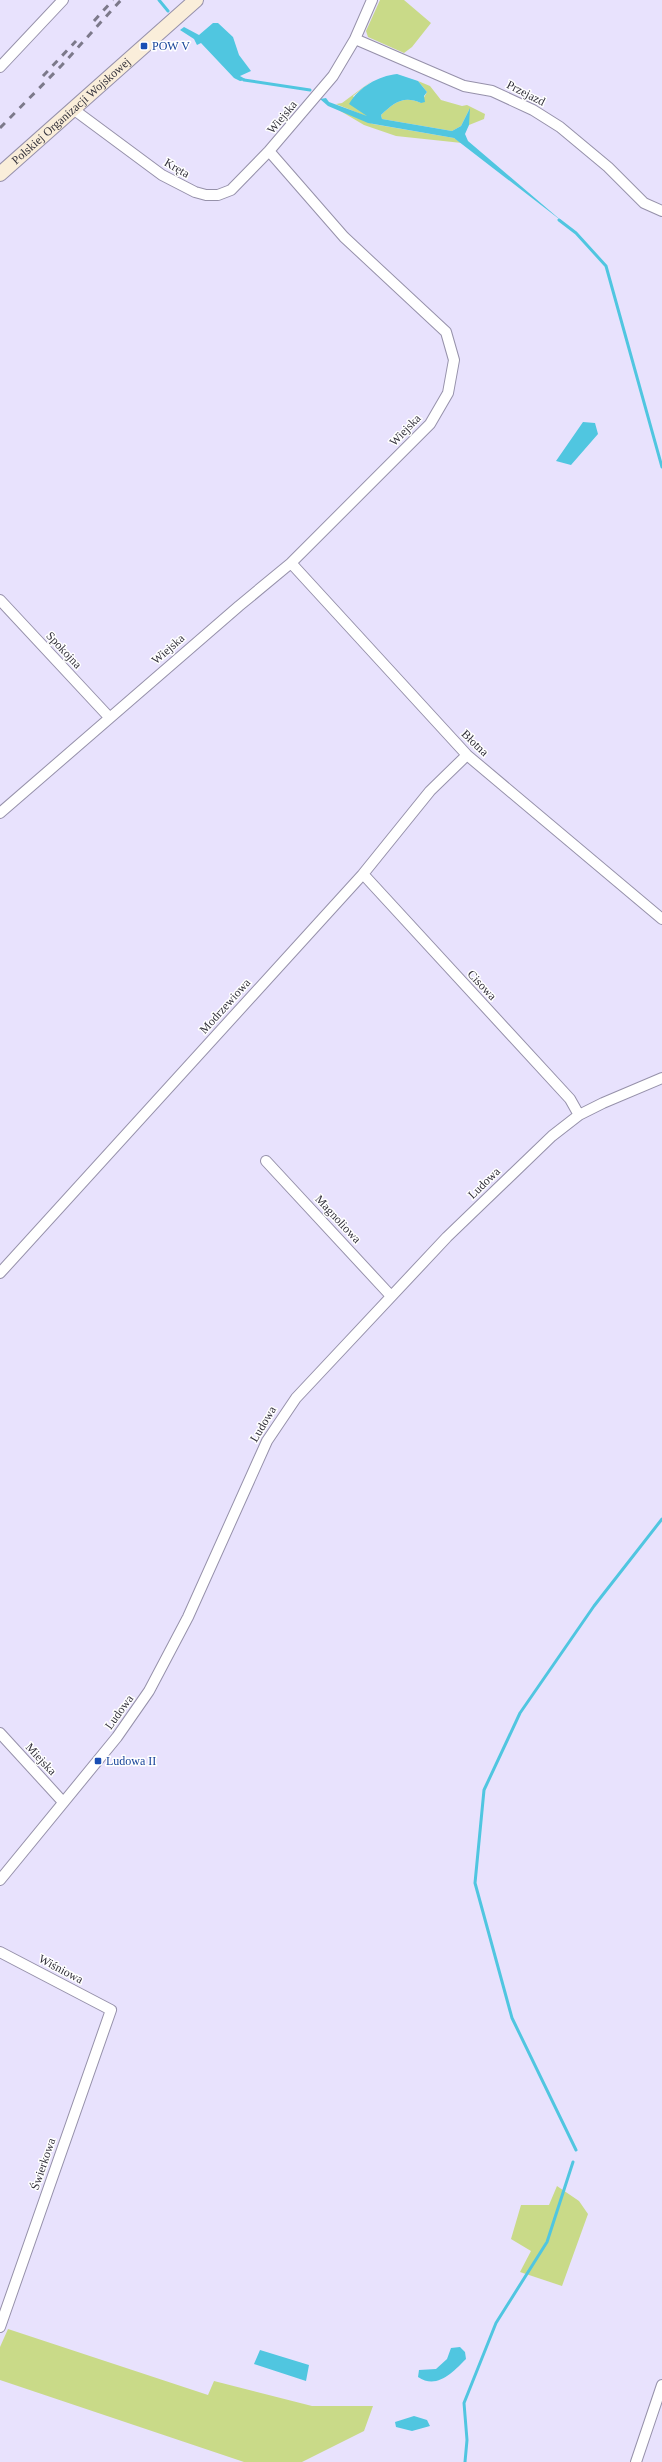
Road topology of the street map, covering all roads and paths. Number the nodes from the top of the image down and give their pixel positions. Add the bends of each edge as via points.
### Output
1 (64, 0) edge
2 (196, 0) edge
3 (372, 0) edge
4 (355, 39) junction
5 (0, 68) edge
6 (73, 109) junction
7 (269, 151) junction
8 (0, 174) edge
9 (662, 211) edge
10 (291, 563) junction
11 (0, 600) edge
12 (109, 718) junction
13 (467, 755) junction
14 (0, 813) edge
15 (363, 874) junction
16 (662, 919) edge
17 (662, 1078) edge
18 (579, 1115) junction
19 (266, 1161) dead end
20 (0, 1273) edge
21 (391, 1296) junction
22 (0, 1733) edge
23 (63, 1802) junction
24 (0, 1880) edge
25 (0, 1952) edge
26 (111, 2010) joint
27 (0, 2327) edge
28 (662, 2385) edge
29 (636, 2462) edge

1 - 5 street
2 - 6 main road, Polskiej Organizacji Wojskowej
3 - 4 street, Wiejska
4 - 7 street, Wiejska via 333,76
4 - 9 street, Przejazd via 464,86 492,91 533,110 560,127 608,167 644,203
6 - 7 street, Kręta via 162,175 206,195 218,195 231,190
6 - 8 main road, Polskiej Organizacji Wojskowej
7 - 10 street, Wiejska via 344,237 446,332 454,360 448,393 430,424
10 - 12 street, Wiejska
10 - 13 street, Błotna
11 - 12 street, Spokojna
12 - 14 street, Wiejska
13 - 15 street, Modrzewiowa via 430,791
13 - 16 street, Błotna
15 - 18 street, Cisowa via 570,1099
15 - 20 street, Modrzewiowa
17 - 18 street, Ludowa
18 - 21 street, Ludowa via 536,1151 447,1237
19 - 21 street, Magnoliowa
21 - 23 street, Ludowa via 280,1418 267,1440 163,1668 129,1721
22 - 23 street, Miejska
23 - 24 street, Ludowa
25 - 26 street, Wiśniowa
26 - 27 street, Świerkowa
28 - 29 street

